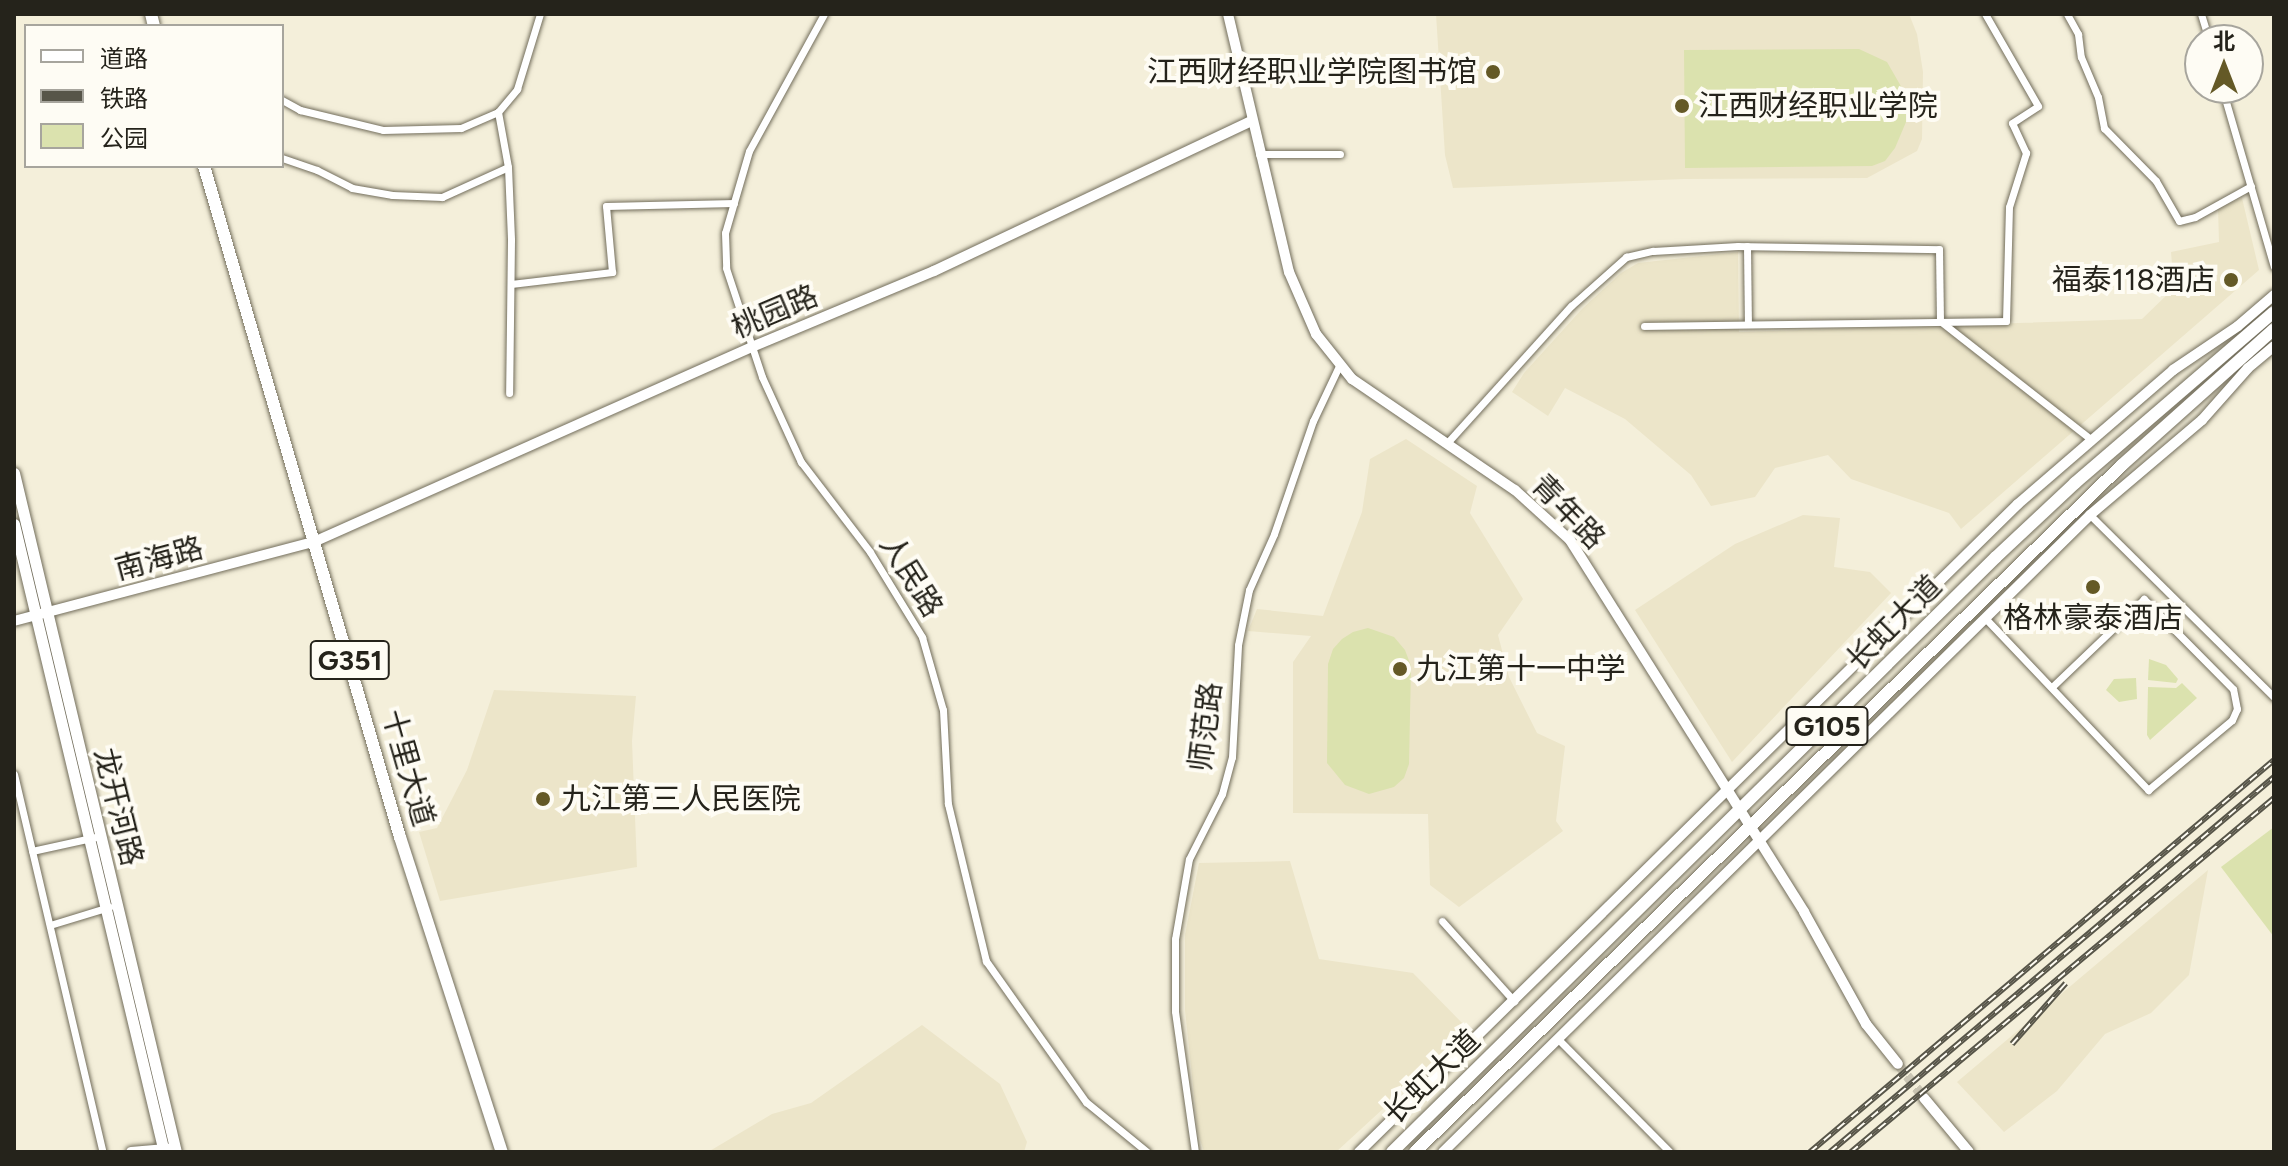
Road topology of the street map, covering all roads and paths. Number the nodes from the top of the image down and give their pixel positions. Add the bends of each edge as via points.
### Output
1 (540, 14) edge
2 (824, 14) edge
3 (1228, 14) edge
4 (1985, 14) edge
5 (2067, 14) edge
6 (284, 101) edge
7 (2227, 104) edge
8 (498, 112) junction
9 (1251, 121) junction
10 (1259, 154) junction
11 (1340, 154) dead end
12 (284, 159) edge
13 (508, 167) junction
14 (205, 168) edge
15 (2251, 186) junction
16 (734, 203) junction
17 (1747, 246) junction
18 (2274, 267) edge
19 (511, 284) junction
20 (2274, 295) edge
21 (2274, 312) edge
22 (1940, 321) junction
23 (1748, 324) junction
24 (1644, 326) dead end
25 (2274, 329) edge
26 (2274, 346) edge
27 (752, 347) junction
28 (1340, 364) junction
29 (509, 393) dead end
30 (2092, 440) junction
31 (1447, 443) junction
32 (14, 473) edge
33 (2090, 515) junction
34 (14, 524) edge
35 (316, 541) junction
36 (42, 615) junction
37 (1986, 619) junction
38 (14, 621) edge
39 (2053, 686) junction
40 (2274, 697) edge
41 (14, 774) edge
42 (1728, 791) junction
43 (1740, 811) junction
44 (1748, 824) junction
45 (94, 838) junction
46 (1758, 840) junction
47 (32, 851) junction
48 (117, 904) junction
49 (104, 908) junction
50 (1442, 921) dead end
51 (50, 925) junction
52 (1514, 1001) junction
53 (1558, 1039) junction
54 (1898, 1064) tunnel mouth
55 (1924, 1098) tunnel mouth
56 (169, 1150) edge
57 (103, 1152) edge
58 (131, 1152) edge
59 (502, 1152) edge
60 (1147, 1152) edge
61 (1195, 1152) edge
62 (1359, 1152) edge
63 (1392, 1152) edge
64 (1415, 1152) edge
65 (1443, 1152) edge
66 (1670, 1152) edge
67 (1969, 1152) edge

1 - 8 street via 517,89
2 - 16 street, 人民路 via 749,151
3 - 9 street, 青年路
4 - 22 street via 2038,106 2012,123 2026,153 2009,207 2006,321
5 - 15 street via 2078,34 2104,128 2156,181 2179,221
6 - 8 street via 300,110 383,130 461,128
7 - 15 street
8 - 13 street
9 - 10 street, 青年路
9 - 27 street, 桃园路 via 948,265
10 - 11 street
10 - 28 street, 青年路 via 1289,272 1316,334
12 - 13 street via 352,188 442,197
13 - 19 street
14 - 35 highway, 十里大道 / G351
15 - 18 street
16 - 19 street via 606,206 612,272
16 - 27 street, 人民路 via 725,233 726,268
17 - 22 street via 1939,249
17 - 23 street
17 - 31 street via 1626,257 1571,306
19 - 29 street
20 - 30 street via 2173,370
21 - 43 highway, 长虹大道 / G105 via 2007,546
22 - 23 street
22 - 30 street
23 - 24 street
25 - 44 highway, 长虹大道 / G105 via 2122,465
26 - 33 street via 2202,420
27 - 35 street, 桃园路
27 - 60 street, 人民路 via 801,462 870,552 922,637 943,710 948,804 986,961 1086,1102
28 - 31 street, 青年路 via 1352,379
28 - 61 street, 师范路 via 1249,590 1238,645 1232,757 1222,794 1189,859 1175,939 1175,1011
30 - 42 street via 2018,504
31 - 42 street, 青年路 via 1515,490 1570,540
32 - 36 main road, 龙开河路
33 - 37 street
33 - 40 street
34 - 36 main road, 龙开河路
35 - 36 street, 南海路
35 - 59 highway, 十里大道 / G351 via 400,837
36 - 38 street, 南海路
36 - 45 main road, 龙开河路
37 - 39 street
37 - 46 street
39 - 39 street via 2148,790 2232,720 2237,709 2233,689 2144,599
41 - 47 street
42 - 43 street, 青年路
42 - 52 street
43 - 44 street, 青年路
43 - 63 highway, 长虹大道 / G105
44 - 46 street, 青年路
44 - 64 highway, 长虹大道 / G105
45 - 47 street
45 - 48 main road, 龙开河路
45 - 49 main road, 龙开河路
46 - 53 street
46 - 54 street, 青年路 via 1866,1024
47 - 51 street
48 - 49 street
48 - 56 main road, 龙开河路
49 - 51 street
49 - 56 main road, 龙开河路
50 - 52 street
51 - 57 street
52 - 62 street
53 - 65 street
53 - 66 street
55 - 67 street
56 - 58 street

